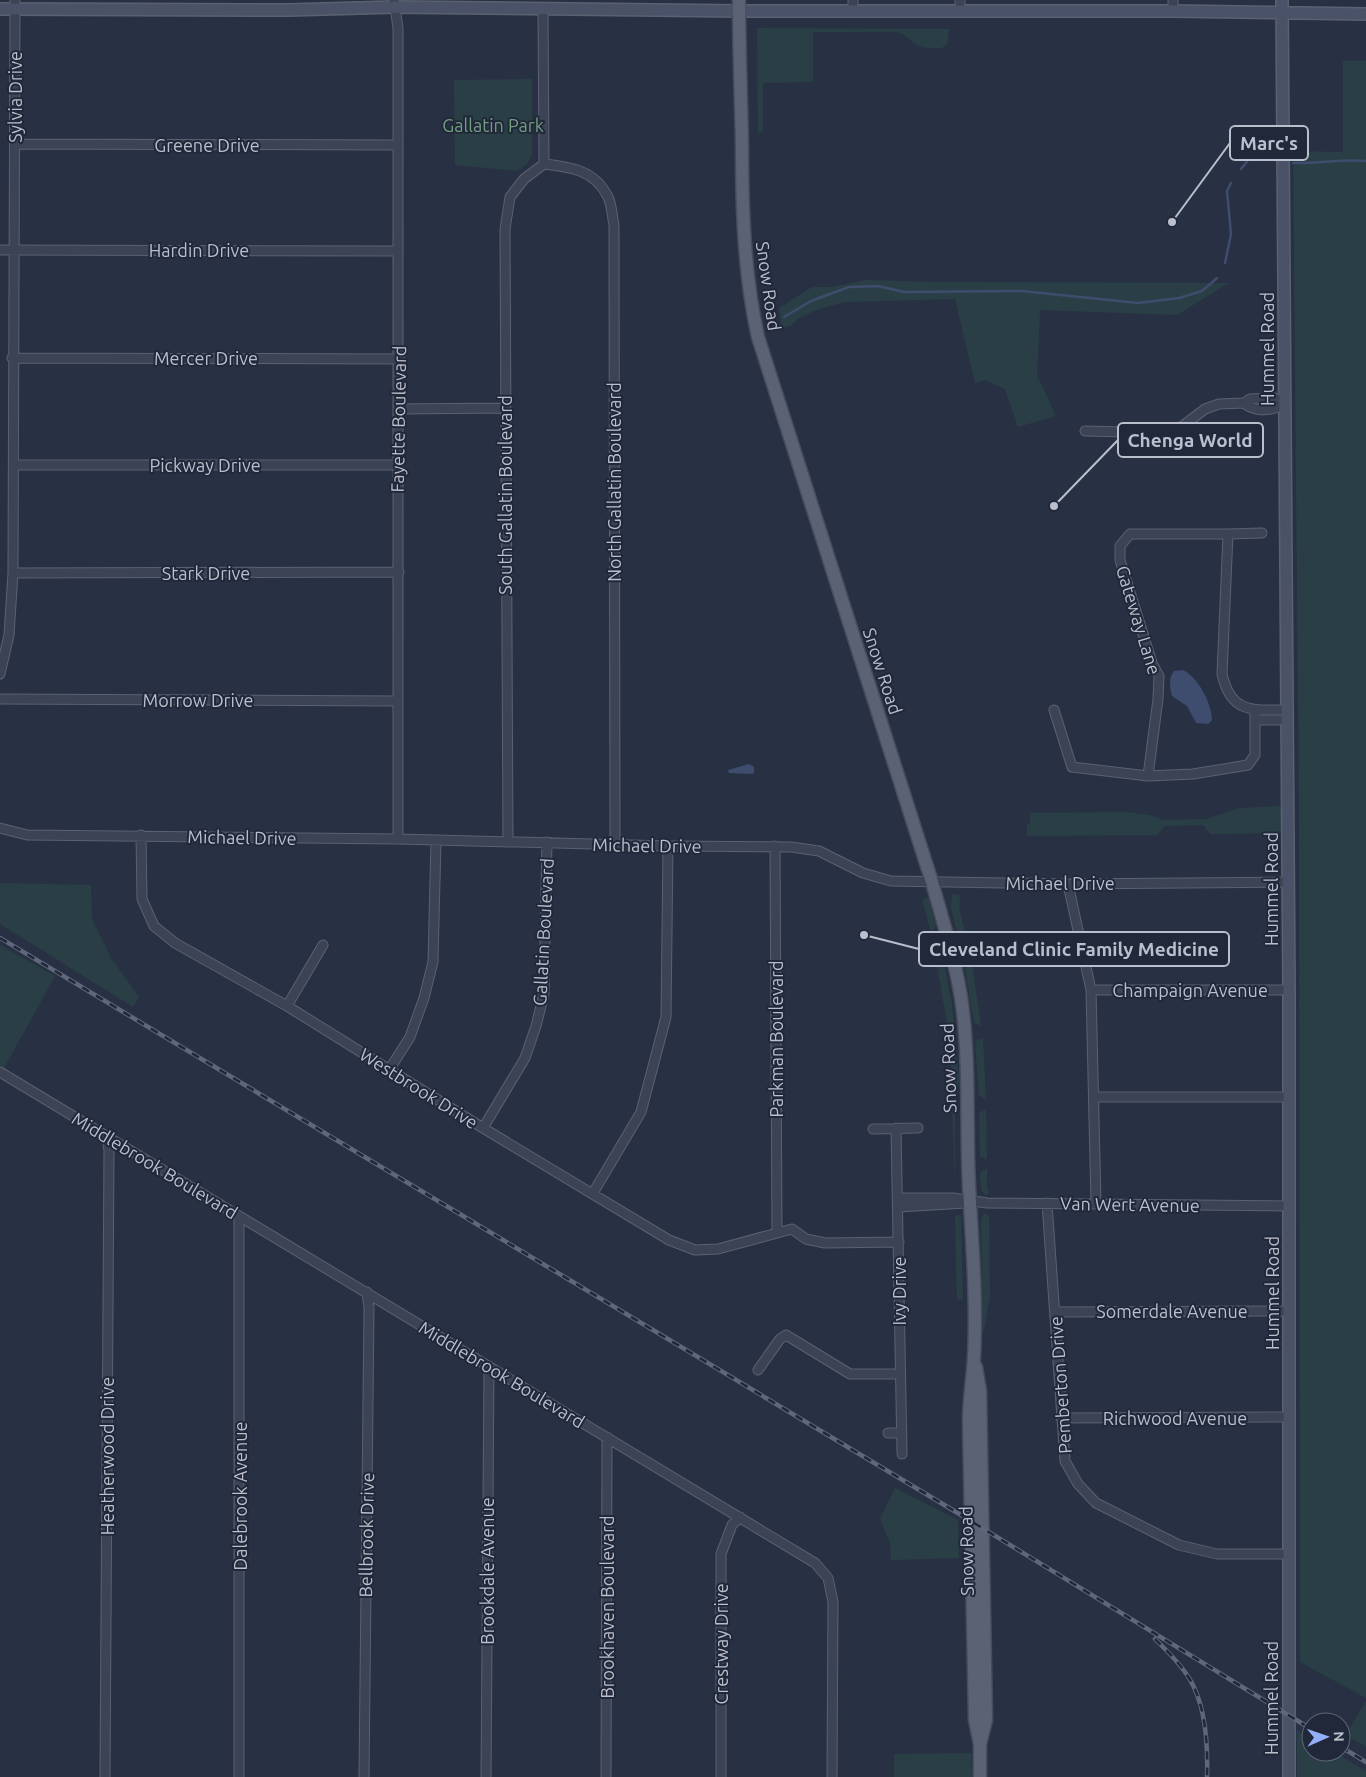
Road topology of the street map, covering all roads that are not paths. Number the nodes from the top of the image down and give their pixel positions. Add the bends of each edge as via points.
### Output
1 (1282, 0) edge
2 (394, 3) edge
3 (15, 4) edge
4 (501, 4) edge
5 (179, 5) edge
6 (288, 5) edge
7 (596, 5) edge
8 (960, 5) edge
9 (1173, 5) edge
10 (739, 6) edge
11 (853, 6) edge
12 (0, 9) edge
13 (543, 9) junction
14 (1282, 14) junction
15 (1366, 14) edge
16 (15, 144) junction
17 (398, 146) junction
18 (544, 164) junction
19 (0, 250) edge
20 (13, 250) junction
21 (398, 251) junction
22 (12, 358) junction
23 (400, 359) junction
24 (1285, 404) junction
25 (504, 408) junction
26 (399, 409) junction
27 (1085, 431) dead end
28 (14, 465) junction
29 (397, 465) junction
30 (1262, 533) dead end
31 (1228, 534) junction
32 (399, 572) junction
33 (14, 573) junction
34 (0, 674) edge
35 (0, 698) edge
36 (397, 701) junction
37 (1054, 710) dead end
38 (1255, 710) junction
39 (1286, 715) junction
40 (1255, 720) junction
41 (1148, 776) junction
42 (0, 828) edge
43 (140, 835) junction
44 (398, 839) junction
45 (436, 840) junction
46 (508, 842) junction
47 (547, 842) junction
48 (615, 844) junction
49 (668, 846) junction
50 (775, 846) junction
51 (932, 882) junction
52 (1289, 882) junction
53 (1068, 884) junction
54 (323, 945) dead end
55 (1091, 990) junction
56 (1289, 990) junction
57 (287, 1006) junction
58 (389, 1070) junction
59 (0, 1072) edge
60 (1095, 1096) junction
61 (1289, 1097) junction
62 (483, 1128) junction
63 (896, 1128) junction
64 (918, 1128) dead end
65 (872, 1129) dead end
66 (107, 1136) junction
67 (593, 1193) junction
68 (970, 1202) junction
69 (898, 1203) junction
70 (1047, 1203) junction
71 (1096, 1203) junction
72 (1289, 1206) junction
73 (239, 1216) junction
74 (777, 1232) junction
75 (899, 1242) junction
76 (367, 1292) junction
77 (1289, 1311) junction
78 (1055, 1312) junction
79 (488, 1366) junction
80 (758, 1370) dead end
81 (900, 1374) junction
82 (1289, 1417) junction
83 (1061, 1418) junction
84 (888, 1433) dead end
85 (902, 1433) junction
86 (608, 1438) junction
87 (902, 1454) dead end
88 (740, 1517) junction
89 (1289, 1554) junction
90 (104, 1777) edge
91 (239, 1777) edge
92 (364, 1777) edge
93 (486, 1777) edge
94 (606, 1777) edge
95 (721, 1777) edge
96 (832, 1777) edge
97 (980, 1777) edge
98 (1289, 1777) edge

1 - 14 street, Hummel Road
2 - 4 street
2 - 6 street
2 - 17 street, Fayette Boulevard via 398,28
3 - 5 street
3 - 12 street
3 - 16 street, Sylvia Drive
4 - 13 street
5 - 6 street
7 - 10 street
7 - 13 street
8 - 9 street
8 - 11 street
9 - 14 street
10 - 11 street
10 - 51 main road, Snow Road via 742,208 753,315
13 - 18 street
14 - 15 street
14 - 24 street, Hummel Road
16 - 17 street, Greene Drive
16 - 20 street, Sylvia Drive
17 - 21 street, Fayette Boulevard
18 - 25 street, South Gallatin Boulevard via 524,179 510,196 506,220
18 - 48 street, North Gallatin Boulevard via 570,167 591,175 609,197 614,225
19 - 20 street, Hardin Drive
20 - 21 street, Hardin Drive
20 - 22 street, Sylvia Drive
21 - 23 street, Fayette Boulevard
22 - 23 street, Mercer Drive
22 - 28 street, Sylvia Drive
23 - 26 street, Fayette Boulevard
24 - 27 street via 1275,409 1258,409 1244,403 1226,403 1204,409 1168,433
24 - 39 street, Hummel Road
25 - 26 street
25 - 46 street, South Gallatin Boulevard
26 - 29 street, Fayette Boulevard
28 - 29 street, Pickway Drive
28 - 33 street, Sylvia Drive
29 - 32 street, Fayette Boulevard
30 - 31 street, Gateway Lane
31 - 38 street via 1222,674 1225,688 1237,704
31 - 41 street, Gateway Lane via 1130,534 1120,546 1120,560 1128,588 1159,676
32 - 33 street, Stark Drive
32 - 36 street, Fayette Boulevard
33 - 34 street, Sylvia Drive via 9,635
35 - 36 street, Morrow Drive
36 - 44 street, Fayette Boulevard
37 - 41 street via 1072,767
38 - 39 street
38 - 40 street
39 - 40 street
39 - 52 street, Hummel Road
40 - 41 street via 1255,755 1248,765 1193,774
42 - 43 street, Michael Drive via 27,835
43 - 44 street, Michael Drive
43 - 57 street, Westbrook Drive via 142,899 154,926 175,943
44 - 45 street, Michael Drive
45 - 46 street, Michael Drive
45 - 58 street via 433,962 410,1037
46 - 47 street, Michael Drive
47 - 48 street, Michael Drive
47 - 62 street, Gallatin Boulevard via 544,994 525,1058
48 - 49 street, Michael Drive
49 - 50 street, Michael Drive
49 - 67 street via 666,1018 642,1112
50 - 51 street, Michael Drive via 819,851 878,878
50 - 74 street, Parkman Boulevard
51 - 53 street, Michael Drive
51 - 68 main road, Snow Road via 956,969 962,1004 968,1081
52 - 53 street, Michael Drive
52 - 56 street, Hummel Road
53 - 55 street
54 - 57 street
55 - 56 street, Champaign Avenue
55 - 60 street
56 - 61 street, Hummel Road
57 - 58 street, Westbrook Drive
58 - 62 street, Westbrook Drive
59 - 66 street, Middlebrook Boulevard
60 - 61 street
60 - 71 street
61 - 72 street, Hummel Road
62 - 67 street, Westbrook Drive
63 - 64 street
63 - 65 street
63 - 69 street, Ivy Drive
66 - 73 street, Middlebrook Boulevard
66 - 90 street, Heatherwood Drive
67 - 74 street, Westbrook Drive via 669,1240 695,1250 718,1249
68 - 69 street, Van Wert Avenue via 954,1198
68 - 70 street, Van Wert Avenue
68 - 97 main road, Snow Road via 974,1357 969,1391 970,1509 975,1720 980,1744
69 - 75 street, Ivy Drive
70 - 71 street, Van Wert Avenue
70 - 78 street, Pemberton Drive
71 - 72 street, Van Wert Avenue
72 - 77 street, Hummel Road
73 - 76 street, Middlebrook Boulevard
73 - 91 street, Dalebrook Avenue
74 - 75 street via 792,1229 806,1239 825,1243
75 - 81 street, Ivy Drive
76 - 79 street, Middlebrook Boulevard
76 - 92 street, Bellbrook Drive
77 - 78 street, Somerdale Avenue
77 - 82 street, Hummel Road
78 - 83 street, Pemberton Drive
79 - 86 street, Middlebrook Boulevard
79 - 93 street, Brookdale Avenue
80 - 81 street via 780,1339 786,1336 850,1374
81 - 85 street, Ivy Drive
82 - 83 street, Richwood Avenue
82 - 89 street, Hummel Road
83 - 89 street, Pemberton Drive via 1065,1461 1078,1484 1096,1503 1179,1545 1217,1554
84 - 85 street
85 - 87 street, Ivy Drive
86 - 88 street, Middlebrook Boulevard
86 - 94 street, Brookhaven Boulevard
88 - 95 street, Crestway Drive via 732,1525 721,1554
88 - 96 street, Middlebrook Boulevard via 815,1563 828,1578 833,1602
89 - 98 street, Hummel Road

